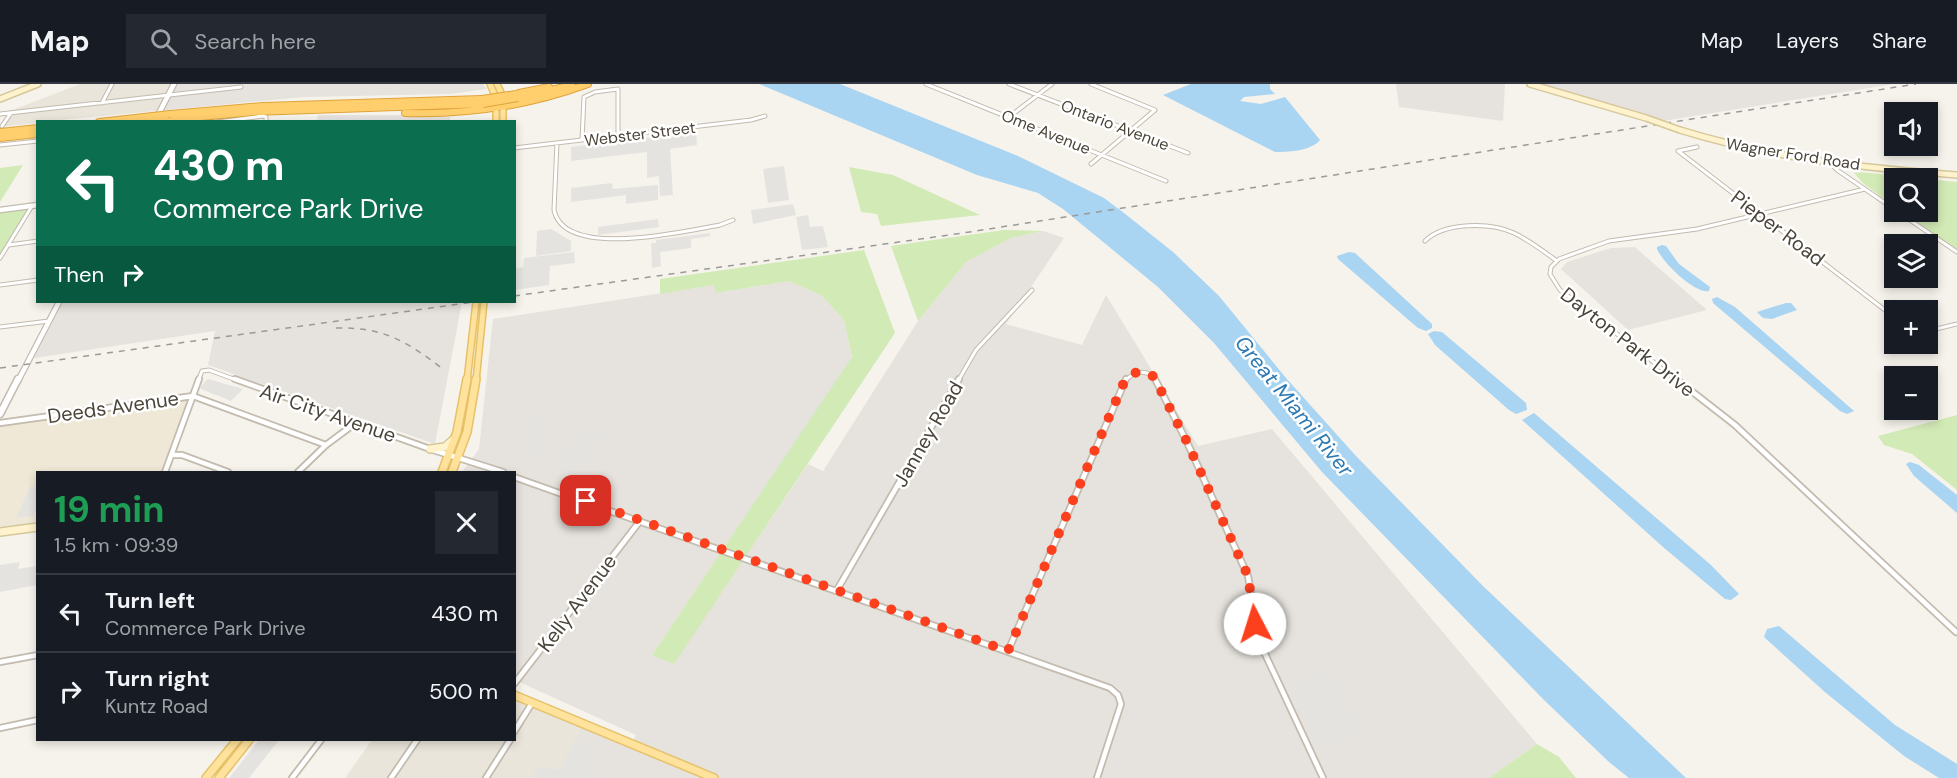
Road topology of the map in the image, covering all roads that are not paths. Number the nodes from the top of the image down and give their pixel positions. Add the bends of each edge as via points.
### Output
1 (38, 84) edge
2 (112, 84) edge
3 (174, 84) edge
4 (490, 84) edge
5 (498, 84) edge
6 (548, 84) edge
7 (559, 84) edge
8 (576, 84) edge
9 (588, 84) edge
10 (926, 84) edge
11 (1009, 84) edge
12 (1052, 84) edge
13 (1091, 84) edge
14 (1530, 84) edge
15 (27, 86) edge
16 (241, 87) dead end
17 (19, 88) edge
18 (527, 91) junction
19 (168, 95) junction
20 (1037, 95) junction
21 (518, 96) junction
22 (0, 99) edge
23 (483, 101) junction
24 (102, 103) junction
25 (357, 109) junction
26 (504, 110) junction
27 (12, 112) junction
28 (0, 114) edge
29 (765, 116) dead end
30 (169, 117) junction
31 (496, 117) edge
32 (1008, 117) junction
33 (117, 120) edge
34 (153, 120) edge
35 (159, 120) edge
36 (233, 120) edge
37 (266, 120) edge
38 (503, 120) edge
39 (36, 128) edge
40 (1, 129) edge
41 (1129, 131) junction
42 (36, 134) edge
43 (618, 136) junction
44 (0, 138) edge
45 (582, 140) junction
46 (36, 141) edge
47 (558, 143) junction
48 (0, 145) edge
49 (1697, 147) dead end
50 (516, 148) edge
51 (1188, 153) dead end
52 (1102, 155) junction
53 (1829, 162) junction
54 (1842, 163) junction
55 (1091, 164) dead end
56 (1957, 174) edge
57 (1847, 176) junction
58 (1166, 181) dead end
59 (1865, 189) junction
60 (1884, 202) edge
61 (35, 206) edge
62 (0, 210) edge
63 (1761, 215) junction
64 (733, 220) dead end
65 (1913, 222) edge
66 (36, 241) edge
67 (1425, 241) dead end
68 (8, 245) junction
69 (1957, 252) edge
70 (0, 258) edge
71 (1557, 261) junction
72 (36, 280) edge
73 (0, 285) edge
74 (1032, 290) dead end
75 (58, 303) edge
76 (476, 303) edge
77 (484, 303) edge
78 (1884, 309) edge
79 (49, 321) junction
80 (1957, 324) edge
81 (0, 327) edge
82 (1938, 329) edge
83 (192, 396) junction
84 (0, 414) edge
85 (358, 422) junction
86 (0, 423) edge
87 (457, 434) junction
88 (326, 445) junction
89 (430, 449) junction
90 (172, 454) junction
91 (454, 456) junction
92 (165, 471) edge
93 (225, 471) edge
94 (299, 471) edge
95 (443, 471) edge
96 (452, 471) edge
97 (500, 471) edge
98 (516, 478) edge
99 (640, 521) junction
100 (36, 527) edge
101 (0, 532) edge
102 (837, 590) junction
103 (1956, 632) edge
104 (1008, 651) junction
105 (36, 656) edge
106 (0, 662) edge
107 (516, 681) edge
108 (516, 696) edge
109 (533, 703) junction
110 (36, 720) edge
111 (0, 728) edge
112 (516, 729) edge
113 (236, 741) edge
114 (248, 741) edge
115 (320, 741) edge
116 (416, 741) edge
117 (509, 741) edge
118 (206, 778) edge
119 (219, 778) edge
120 (292, 778) edge
121 (391, 778) edge
122 (486, 778) edge
123 (714, 778) edge
124 (1097, 778) edge
125 (1323, 778) edge

1 - 15 main road
2 - 24 street
3 - 19 street
4 - 31 main road via 496,98
5 - 26 main road
6 - 18 highway
7 - 18 highway
8 - 21 highway
9 - 26 highway
10 - 32 street, Ome Avenue
11 - 20 street, Ontario Avenue
12 - 20 street
13 - 41 street via 1155,110
14 - 53 main road, Wagner Ford Road, bridge via 1742,148
15 - 17 main road
16 - 19 street
17 - 22 main road
18 - 21 highway
19 - 24 street
19 - 34 street
20 - 32 street
20 - 41 street, Ontario Avenue
21 - 23 highway, bridge
23 - 25 highway
23 - 30 highway via 263,106
24 - 27 street
25 - 30 highway
25 - 31 highway via 448,115 483,112
26 - 31 highway
26 - 38 main road
27 - 28 street
27 - 40 street
29 - 43 street, Webster Street
30 - 33 highway, bridge
30 - 35 highway, bridge
32 - 52 street, Ome Avenue
36 - 37 street via 263,116
39 - 40 highway
41 - 51 street, Ontario Avenue
41 - 52 street
42 - 44 highway
43 - 45 street, Webster Street
43 - 45 street via 618,89 584,97
45 - 47 street, Webster Street
46 - 48 street
47 - 50 street, Webster Street
47 - 64 street via 554,214 574,234 617,239
49 - 63 street, Pieper Road via 1678,151
52 - 55 street
52 - 58 street, Ome Avenue
53 - 54 main road, Wagner Ford Road
53 - 57 street
54 - 56 main road, Wagner Ford Road
54 - 57 street
57 - 59 street
59 - 60 street
59 - 63 street, Dayton Park Drive
61 - 62 street
61 - 68 street
63 - 71 street, Dayton Park Drive via 1697,229 1609,241
63 - 78 street, Pieper Road
65 - 69 street
66 - 68 street
67 - 71 street via 1442,229 1497,227 1521,235
68 - 70 street
71 - 103 street, Dayton Park Drive via 1550,274 1560,290 1742,431
72 - 73 street
74 - 102 street, Janney Road via 976,350
75 - 79 street
76 - 87 main road
77 - 91 main road via 471,414
79 - 81 street
79 - 84 street
80 - 82 street
83 - 85 street, Air City Avenue via 202,371 213,371
83 - 86 street, Deeds Avenue
83 - 88 street, Deeds Avenue
83 - 90 street
85 - 88 street
85 - 89 street, Air City Avenue
87 - 89 main road via 445,447
87 - 91 main road
88 - 94 street
89 - 91 street, Air City Avenue
90 - 92 street
90 - 93 street
91 - 95 main road
91 - 96 main road
91 - 97 street, Air City Avenue
98 - 99 street
99 - 102 street
99 - 107 street, Kelly Avenue
100 - 101 main road
102 - 104 street
104 - 124 street via 1100,684 1118,695 1119,713
104 - 125 street via 1125,380 1144,372 1154,377 1248,576 1259,641
105 - 106 street
108 - 109 main road
109 - 112 street
109 - 123 main road
110 - 111 street
113 - 118 main road
114 - 119 main road
115 - 120 street
116 - 121 street
117 - 122 street

